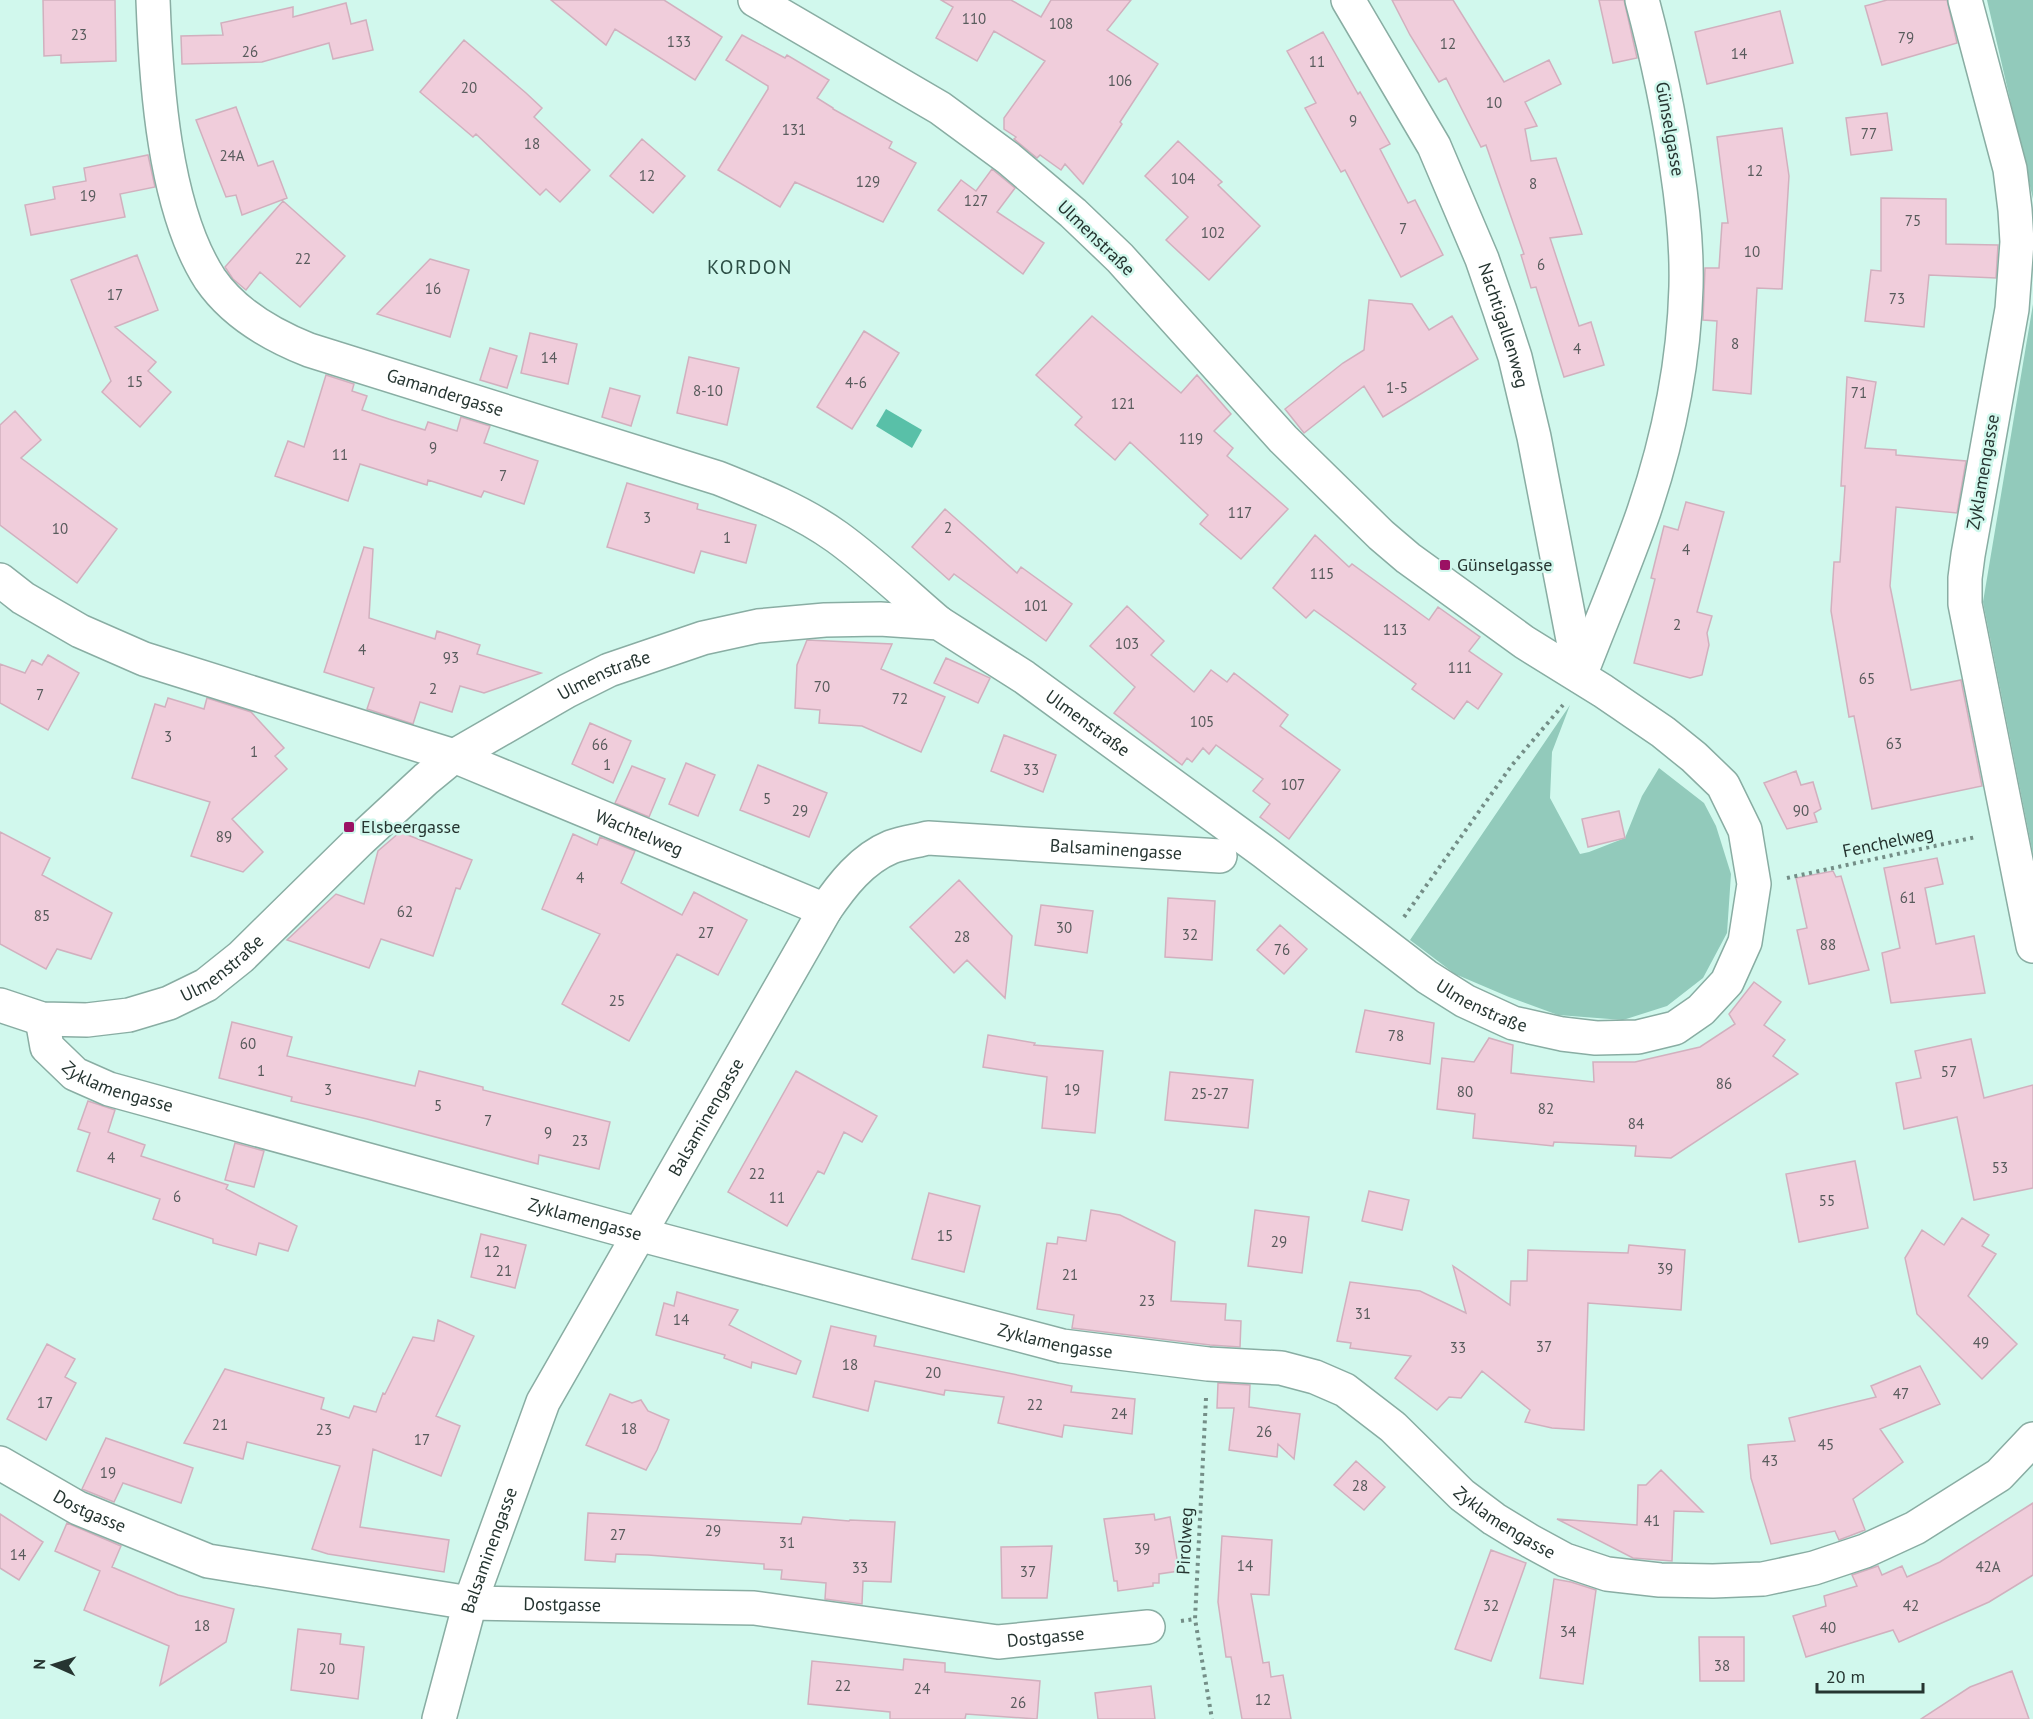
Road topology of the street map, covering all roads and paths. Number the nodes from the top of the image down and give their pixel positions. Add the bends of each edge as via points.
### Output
1 (153, 0) edge
2 (755, 0) edge
3 (1348, 0) edge
4 (1642, 0) edge
5 (1965, 0) edge
6 (0, 580) edge
7 (939, 623) junction
8 (1582, 678) junction
9 (454, 756) junction
10 (2009, 830) junction
11 (1220, 856) dead end
12 (1784, 878) dead end
13 (825, 910) junction
14 (1404, 916) dead end
15 (2033, 946) edge
16 (0, 1005) edge
17 (42, 1019) junction
18 (638, 1234) junction
19 (1208, 1364) junction
20 (2033, 1439) edge
21 (0, 1463) edge
22 (470, 1603) junction
23 (1148, 1627) dead end
24 (439, 1719) edge
25 (1212, 1719) edge

1 - 7 street, Gamandergasse via 155,64 164,128 186,228 211,280 255,323 309,350 718,478 760,495 835,536
2 - 8 street, Ulmenstraße via 940,108 1008,158 1120,258 1283,439 1381,535 1524,642
3 - 8 street, Nachtigallenweg via 1434,146 1482,259 1515,357
4 - 8 street, Günselgasse via 1668,113 1683,211 1686,287 1679,363 1665,438 1644,510
5 - 10 street, Zyklamengasse via 2010,169 2017,242 2013,309 1965,578 1969,633
6 - 9 street via 80,631 144,658
7 - 8 street, Ulmenstraße via 1024,677 1427,977 1465,1001 1514,1023 1562,1034 1638,1037 1675,1028 1701,1010 1727,982 1745,942 1755,884 1745,831 1724,785 1663,732
7 - 9 street, Ulmenstraße via 825,620 758,626 703,638 609,670
8 - 14 path via 1512,765
9 - 13 street, Wachtelweg
9 - 17 street, Ulmenstraße via 241,957 206,985 169,1003 129,1015 87,1020
10 - 12 path, Fenchelweg
10 - 15 street, Zyklamengasse
11 - 13 street, Balsaminengasse via 928,838 890,848 868,861 843,884
13 - 18 street, Balsaminengasse
16 - 17 street, Ulmenstraße
17 - 18 street, Zyklamengasse via 46,1047 75,1074 109,1089
18 - 19 street, Zyklamengasse via 1062,1346
18 - 22 street, Balsaminengasse via 543,1402
19 - 20 street, Zyklamengasse via 1281,1368 1345,1390 1393,1427 1462,1495 1530,1541 1565,1560 1607,1574 1660,1580 1763,1579 1865,1551 1915,1528 1999,1475
19 - 25 path, Pirolweg via 1195,1619
21 - 22 street, Dostgasse via 78,1508 208,1561
22 - 23 street, Dostgasse via 754,1608 998,1642
22 - 24 street, Balsaminengasse

